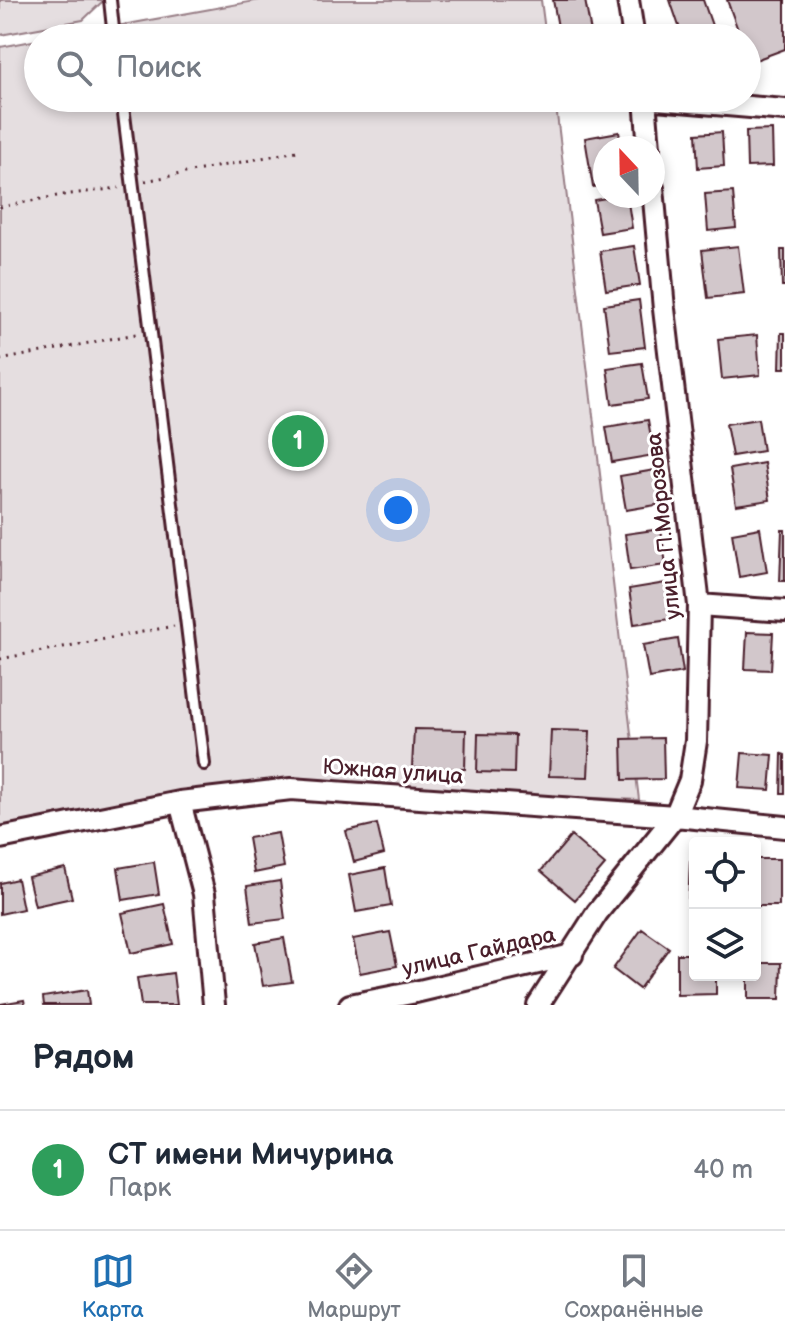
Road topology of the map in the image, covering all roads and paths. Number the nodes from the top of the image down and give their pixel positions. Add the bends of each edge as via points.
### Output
1 (110, 0) edge
2 (628, 0) edge
3 (113, 24) edge
4 (632, 24) edge
5 (761, 108) edge
6 (785, 110) edge
7 (124, 112) edge
8 (646, 112) edge
9 (648, 136) edge
10 (655, 208) edge
11 (151, 329) junction
12 (0, 360) edge
13 (699, 605) junction
14 (785, 611) edge
15 (186, 623) junction
16 (0, 659) edge
17 (204, 764) dead end
18 (180, 802) junction
19 (675, 816) junction
20 (785, 827) edge
21 (0, 838) edge
22 (572, 955) junction
23 (214, 1005) edge
24 (350, 1005) edge
25 (538, 1005) edge

1 - 3 lane
2 - 4 street
5 - 6 street
7 - 11 lane
8 - 9 street
10 - 13 street, улица П.Морозова
11 - 12 path
11 - 15 lane
13 - 14 street
13 - 19 street, улица П.Морозова via 696,741 690,780
15 - 16 path
15 - 17 lane
18 - 19 street, Южная улица via 291,789
18 - 21 street, Южная улица
18 - 23 street via 204,894
19 - 20 street, Южная улица
19 - 22 street, улица П.Морозова via 597,913
22 - 24 street, улица Гайдара
22 - 25 street, улица П.Морозова

